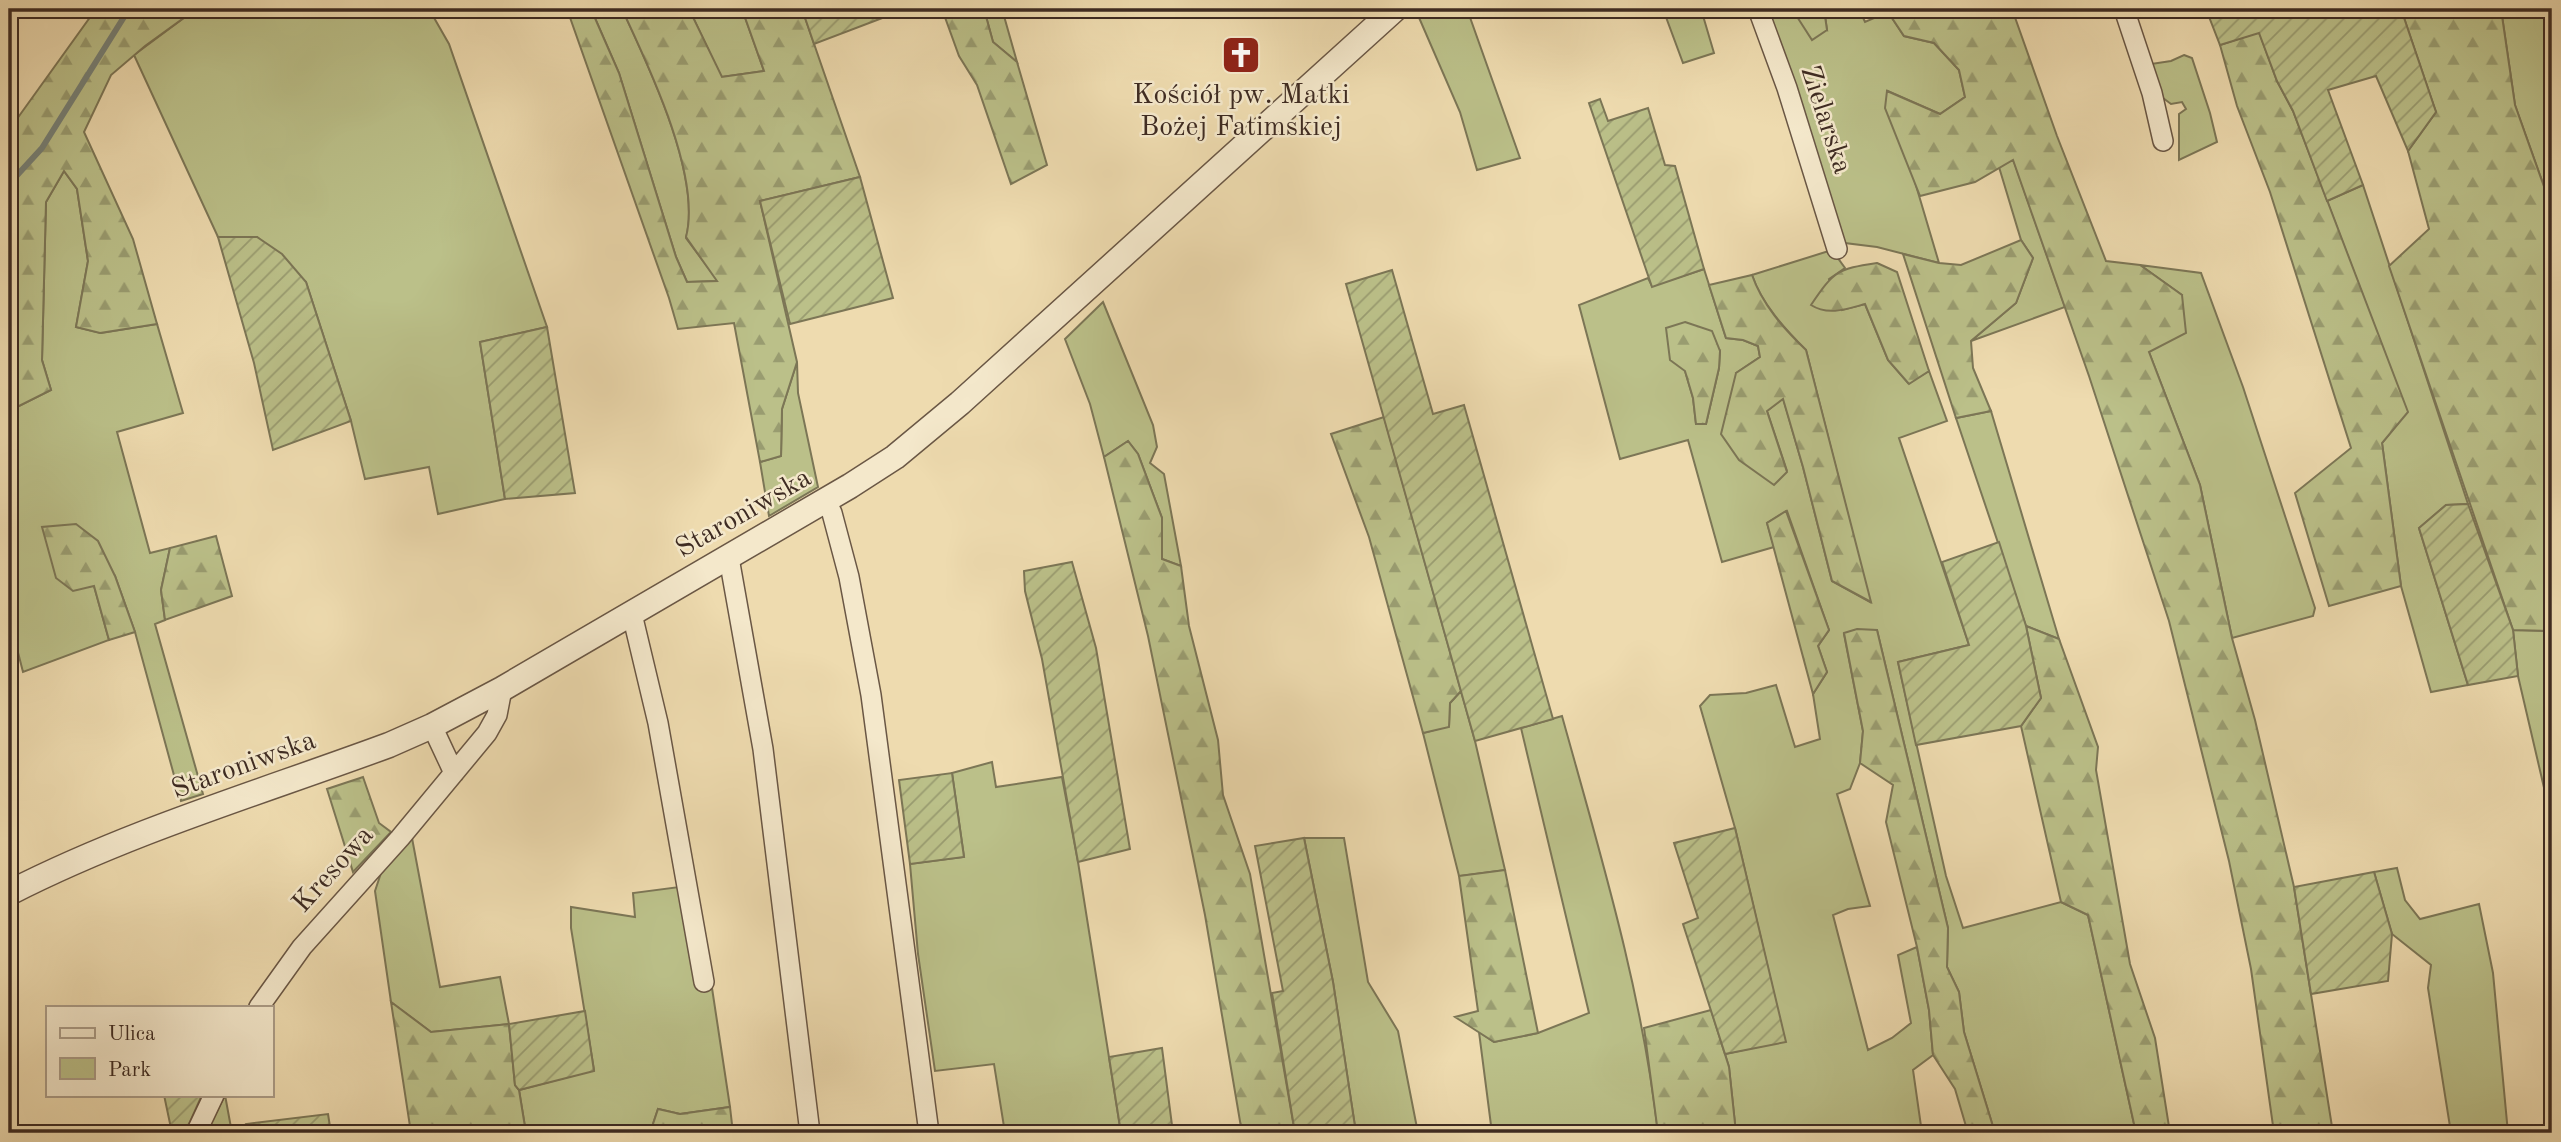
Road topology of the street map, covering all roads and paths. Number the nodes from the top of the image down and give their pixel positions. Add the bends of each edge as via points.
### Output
1 (1395, 9) edge
2 (1758, 9) edge
3 (2124, 9) edge
4 (2163, 141) dead end
5 (1837, 249) dead end
6 (826, 501) junction
7 (729, 558) junction
8 (632, 614) junction
9 (502, 690) junction
10 (432, 726) junction
11 (454, 773) junction
12 (9, 893) edge
13 (705, 982) dead end
14 (260, 1006) edge
15 (214, 1096) edge
16 (195, 1133) edge
17 (810, 1133) edge
18 (929, 1133) edge

1 - 6 street, Staroniwska via 960,403 895,457
2 - 5 street, Zielarska
3 - 4 street
6 - 7 street, Staroniwska
6 - 18 street via 849,577 871,695
7 - 8 street, Staroniwska
7 - 17 street via 763,749
8 - 9 street, Staroniwska
8 - 13 street via 658,723
9 - 10 street, Staroniwska
9 - 11 street, Kresowa via 487,733
10 - 11 street
10 - 12 street, Staroniwska via 104,848
11 - 14 street, Kresowa via 302,947
15 - 16 street

